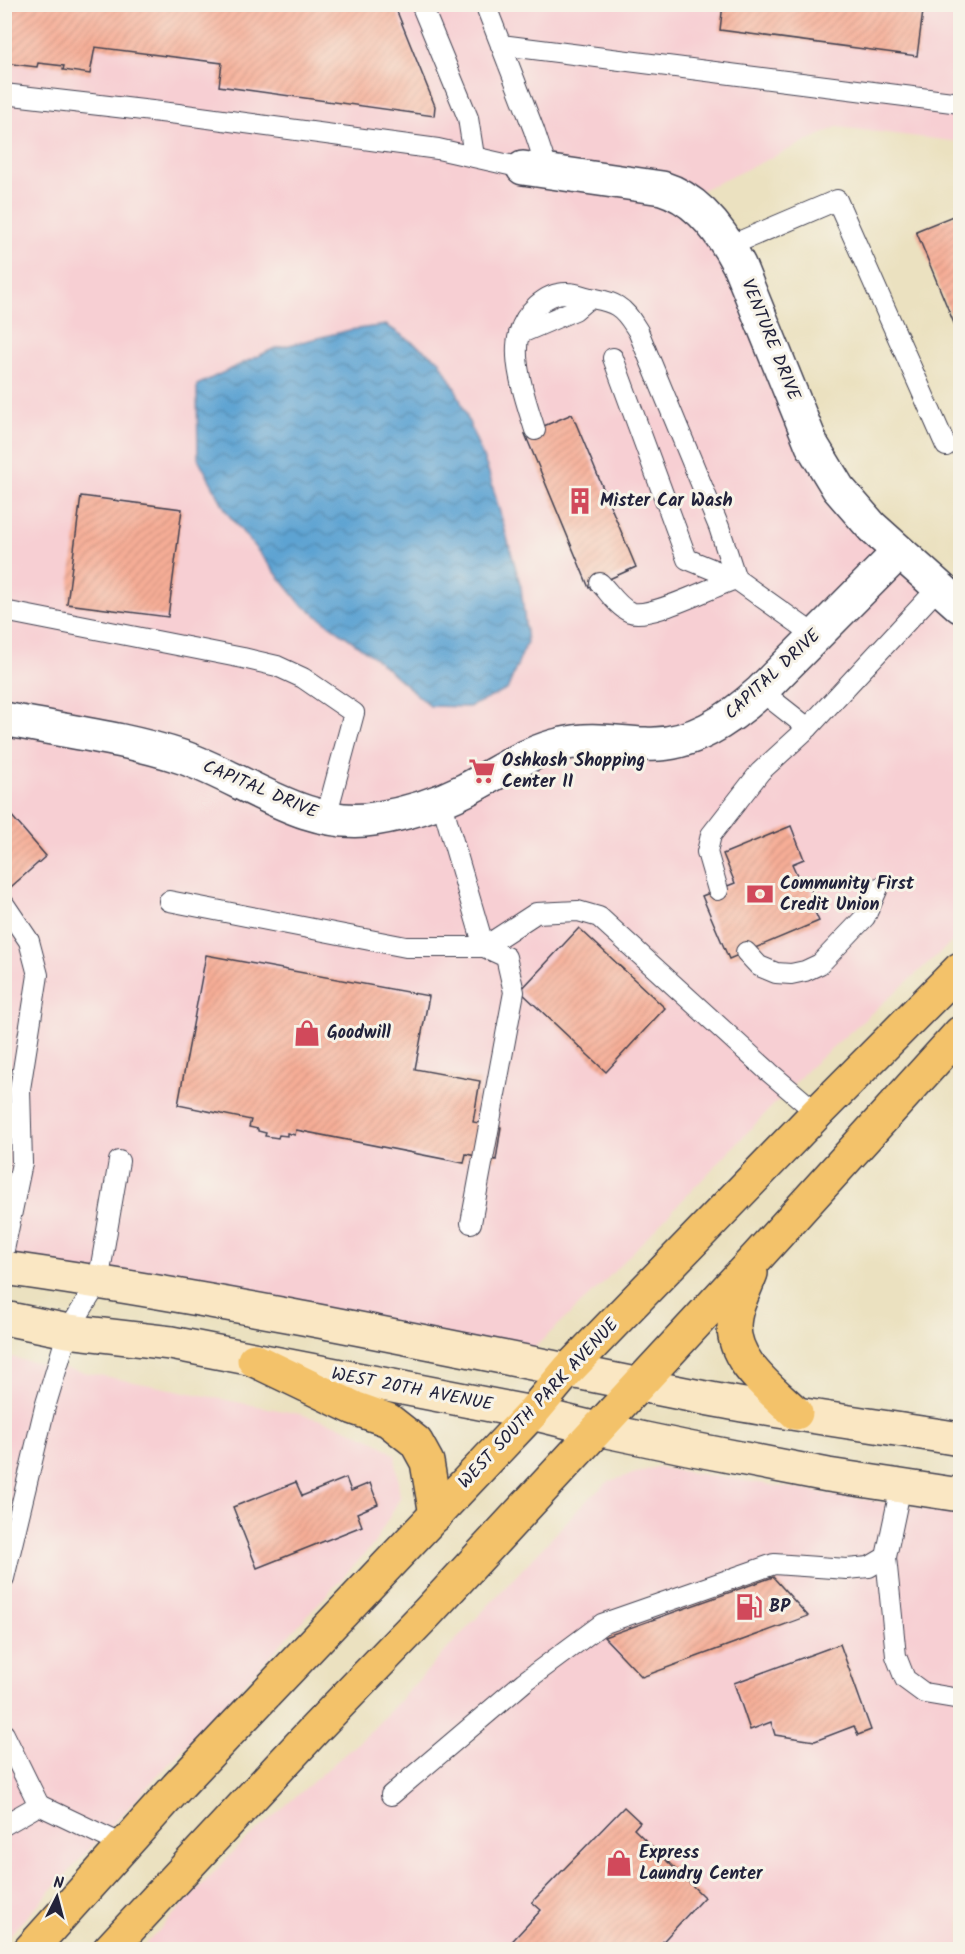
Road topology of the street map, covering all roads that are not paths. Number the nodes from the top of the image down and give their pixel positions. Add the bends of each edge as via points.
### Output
1 (421, 4) edge
2 (485, 4) edge
3 (501, 45) junction
4 (4, 94) edge
5 (960, 103) edge
6 (474, 156) junction
7 (536, 170) junction
8 (729, 246) junction
9 (613, 358) dead end
10 (653, 367) junction
11 (621, 379) junction
12 (536, 430) dead end
13 (946, 446) dead end
14 (898, 552) junction
15 (736, 579) junction
16 (600, 583) dead end
17 (950, 597) edge
18 (4, 611) edge
19 (816, 636) junction
20 (761, 691) junction
21 (4, 719) edge
22 (808, 728) junction
23 (441, 800) junction
24 (326, 817) junction
25 (878, 888) dead end
26 (718, 890) dead end
27 (169, 901) dead end
28 (4, 904) edge
29 (484, 947) junction
30 (746, 952) dead end
31 (960, 969) edge
32 (960, 1034) edge
33 (817, 1113) junction
34 (119, 1161) dead end
35 (471, 1223) dead end
36 (4, 1250) edge
37 (757, 1257) junction
38 (4, 1268) edge
39 (98, 1282) junction
40 (4, 1318) edge
41 (68, 1331) junction
42 (254, 1359) junction
43 (568, 1370) junction
44 (638, 1384) junction
45 (531, 1413) junction
46 (796, 1413) junction
47 (597, 1429) junction
48 (960, 1439) edge
49 (901, 1486) junction
50 (960, 1495) edge
51 (436, 1515) junction
52 (886, 1557) junction
53 (4, 1578) edge
54 (960, 1699) edge
55 (4, 1734) edge
56 (391, 1795) dead end
57 (39, 1805) junction
58 (4, 1825) edge
59 (123, 1845) junction
60 (30, 1950) edge
61 (109, 1950) edge

1 - 6 lane via 468,118
2 - 3 lane
3 - 5 lane
3 - 7 lane via 534,130
4 - 6 lane
6 - 7 lane
7 - 8 street, VENTURE DRIVE via 676,192 704,214
8 - 13 lane via 837,200
8 - 14 street, VENTURE DRIVE via 812,445 838,488
9 - 11 lane
10 - 11 lane
10 - 12 lane via 627,314 607,301 568,292 535,305 519,334 517,356
10 - 15 lane via 719,527
11 - 15 lane via 687,559
14 - 17 street, VENTURE DRIVE
14 - 19 street, CAPITAL DRIVE
15 - 16 lane via 642,613 631,613
15 - 19 lane
17 - 22 lane
18 - 24 lane via 243,658 277,666 303,678 354,713
19 - 20 street, CAPITAL DRIVE
20 - 22 lane
20 - 23 street, CAPITAL DRIVE via 721,723 687,739 647,745 585,740 563,744 530,753
21 - 24 street, CAPITAL DRIVE via 146,747 218,771 281,803
22 - 26 lane via 760,772 711,835 707,852
23 - 24 street, CAPITAL DRIVE via 373,819
23 - 29 lane
25 - 30 lane via 865,917 820,964 805,971 776,974 759,966
27 - 29 lane via 406,947
28 - 36 lane via 29,941 38,975 20,1089 22,1163
29 - 33 lane via 536,913 578,911 599,917
29 - 35 lane via 506,957 514,992
31 - 33 main road, WEST SOUTH PARK AVENUE
32 - 37 main road
33 - 43 main road, WEST SOUTH PARK AVENUE
34 - 39 lane
37 - 44 main road
37 - 46 main road via 734,1318 735,1338 754,1374
38 - 39 street
39 - 41 lane
39 - 43 street
40 - 41 street, WEST 20TH AVENUE
41 - 42 street, WEST 20TH AVENUE via 171,1343
41 - 53 lane via 45,1407
42 - 45 street, WEST 20TH AVENUE
42 - 51 main road via 354,1408 388,1420 416,1442 427,1462
43 - 44 street
43 - 45 main road, WEST SOUTH PARK AVENUE
44 - 46 street
44 - 47 main road
45 - 47 street, WEST 20TH AVENUE
45 - 51 main road, WEST SOUTH PARK AVENUE
46 - 48 street
47 - 49 street, WEST 20TH AVENUE
47 - 61 main road
49 - 50 street, WEST 20TH AVENUE
49 - 52 lane
51 - 59 main road, WEST SOUTH PARK AVENUE
52 - 54 lane via 896,1656 905,1679 924,1693
52 - 56 lane via 869,1568 774,1564 602,1624 524,1682
55 - 57 lane
57 - 58 lane
57 - 59 lane
59 - 60 main road, WEST SOUTH PARK AVENUE

